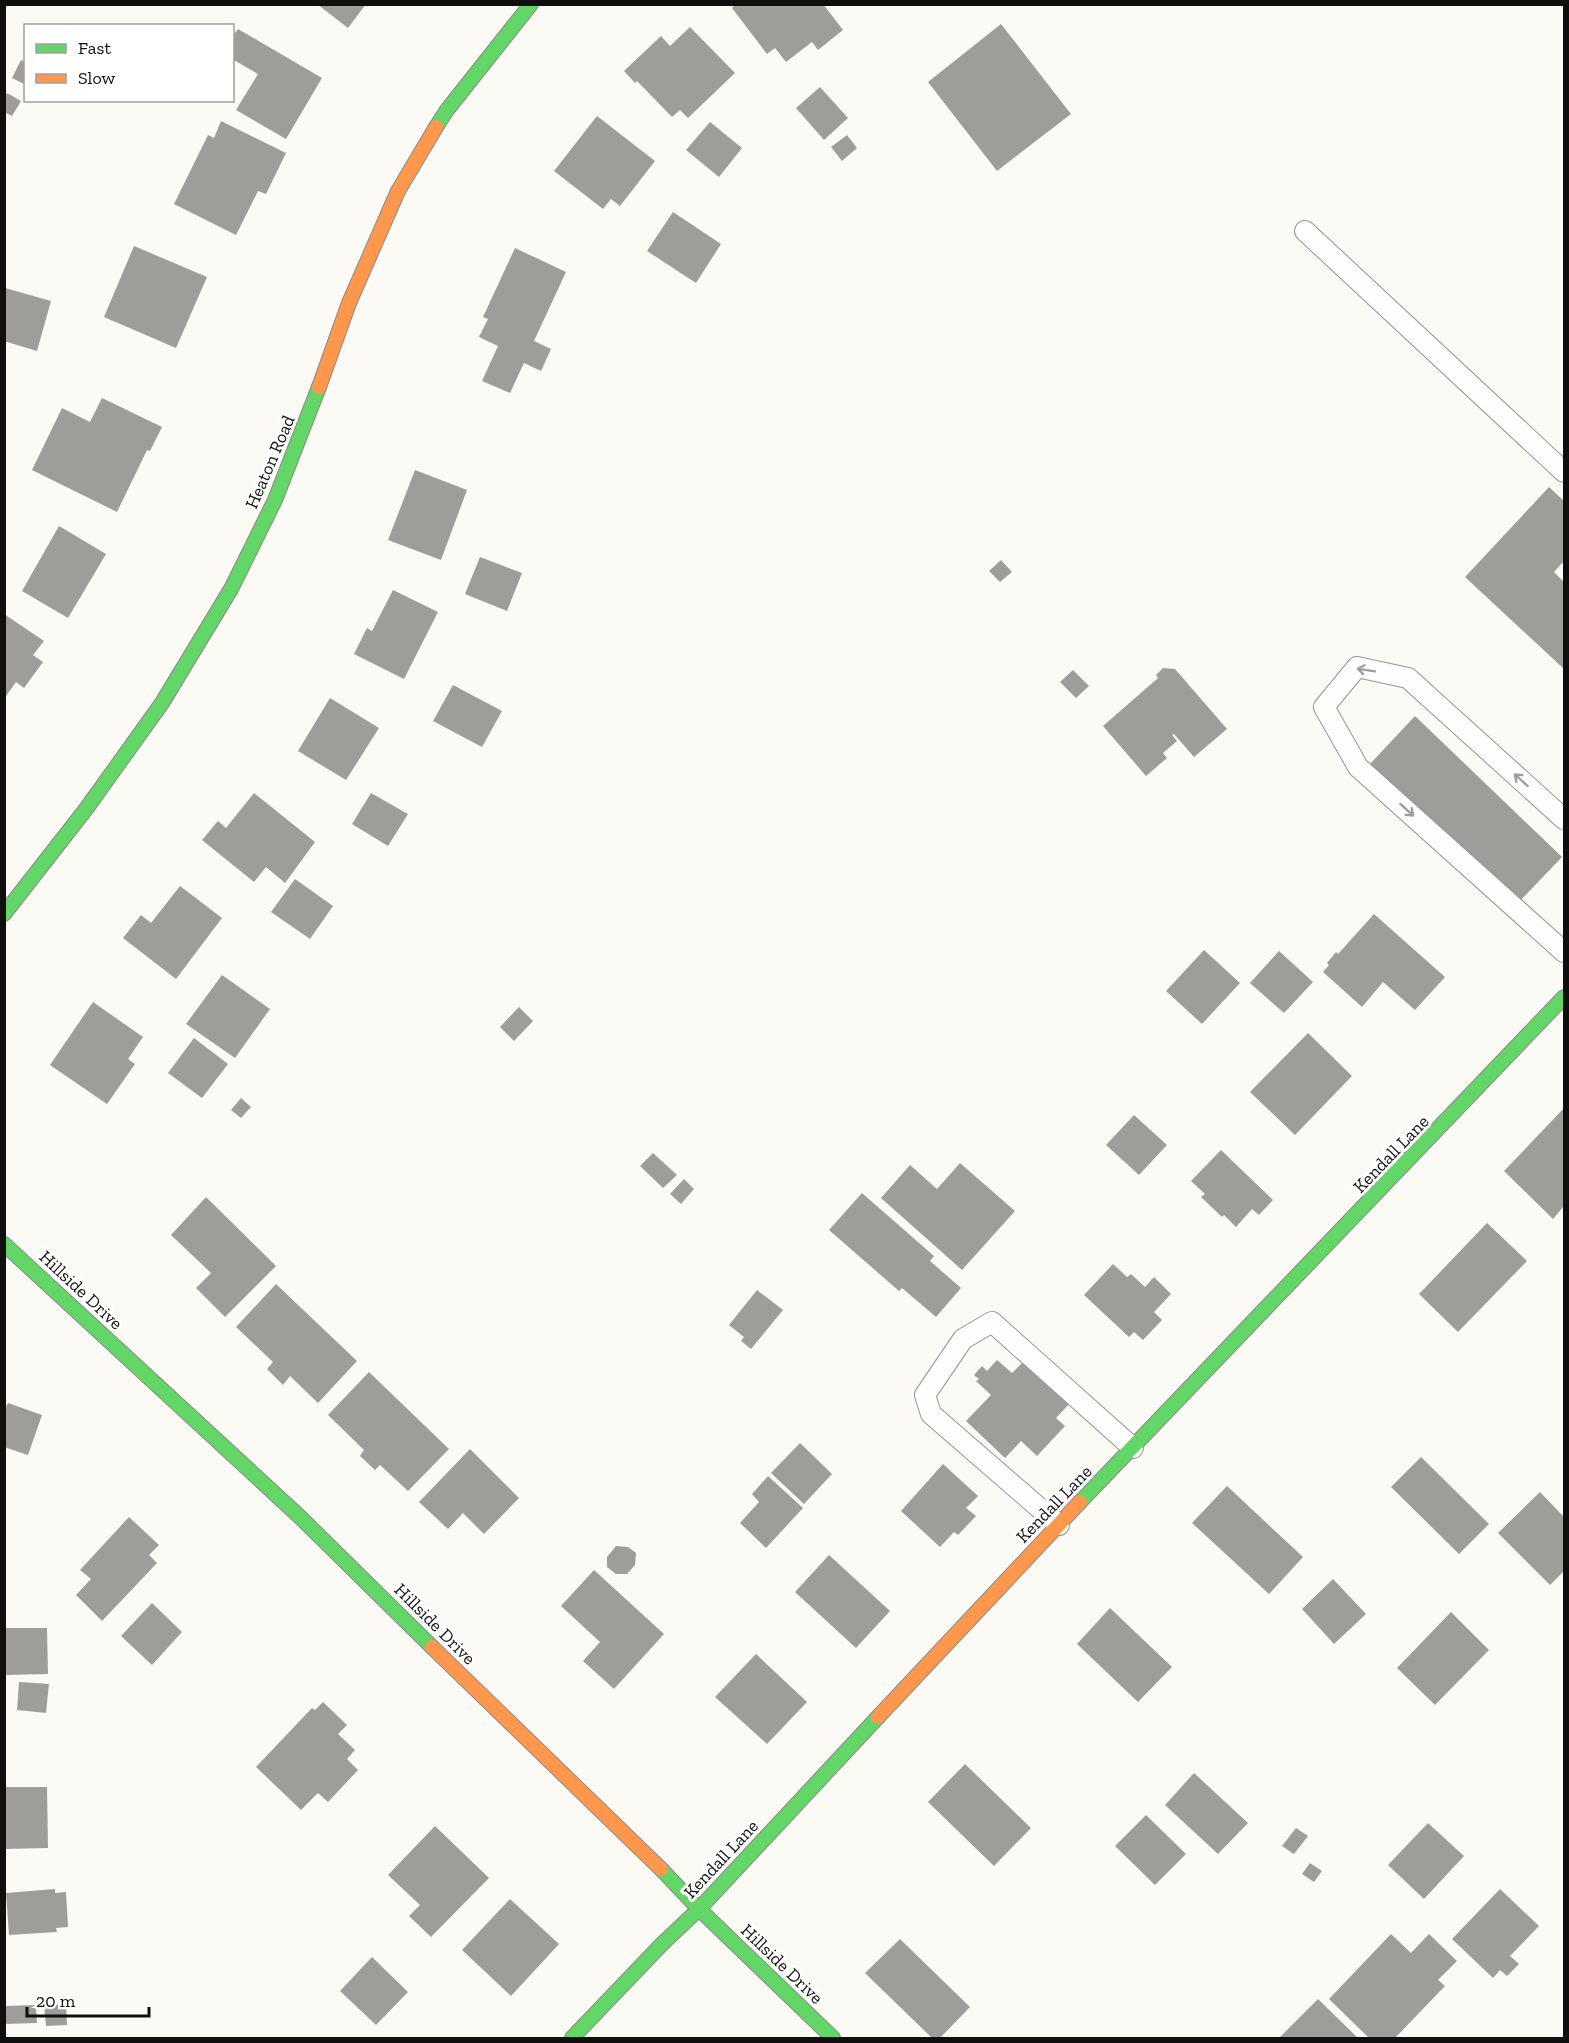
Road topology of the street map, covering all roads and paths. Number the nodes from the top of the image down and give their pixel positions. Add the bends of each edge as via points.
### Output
1 (531, 4) edge
2 (1305, 231) dead end
3 (1564, 472) edge
4 (1564, 819) edge
5 (4, 914) edge
6 (1564, 952) edge
7 (1564, 997) edge
8 (4, 1244) edge
9 (1133, 1448) junction
10 (1059, 1525) junction
11 (699, 1909) junction
12 (572, 2038) edge
13 (833, 2038) edge

1 - 5 street, Heaton Road via 447,110 398,191 349,303 275,500 231,589 162,703
2 - 3 lane
4 -> 6 lane via 1408,678 1357,667 1324,707 1358,767
7 - 9 street, Kendall Lane
8 - 11 street, Hillside Drive via 300,1517
9 - 10 street, Kendall Lane
9 - 10 lane via 992,1322 963,1339 925,1395 931,1414
10 - 11 street, Kendall Lane
11 - 12 street, Kendall Lane
11 - 13 street, Hillside Drive

